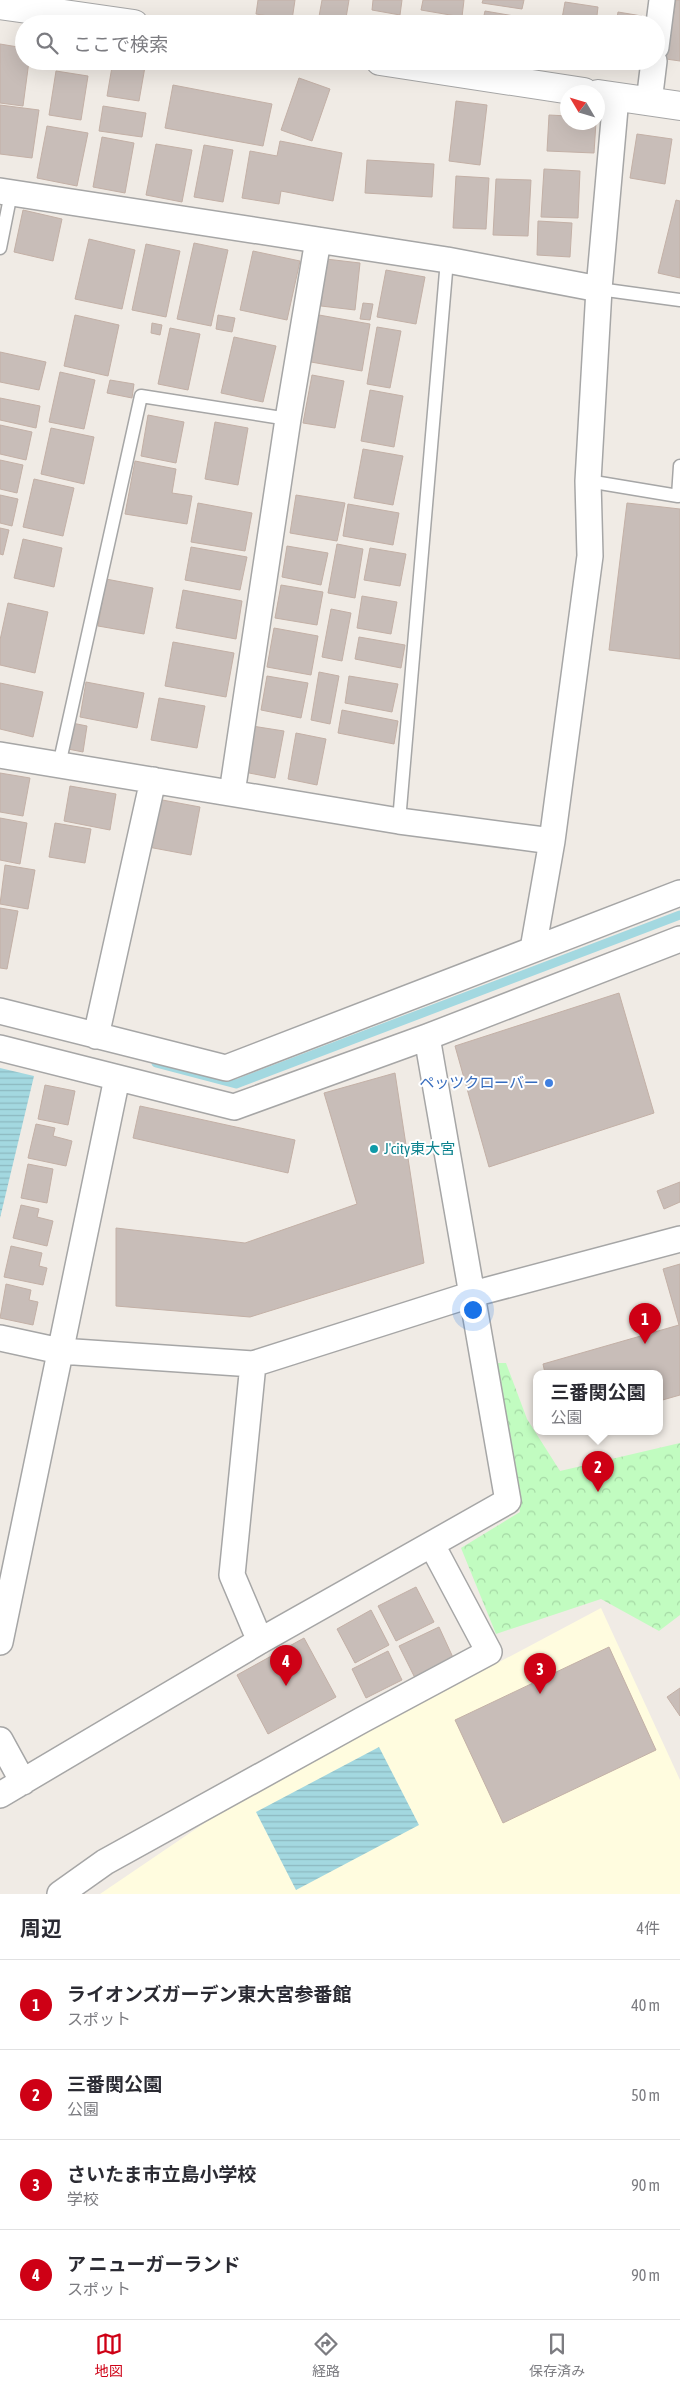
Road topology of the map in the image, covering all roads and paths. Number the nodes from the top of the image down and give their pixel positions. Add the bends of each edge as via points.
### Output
1 (662, 0) edge
2 (0, 5) edge
3 (87, 8) edge
4 (108, 15) edge
5 (660, 15) edge
6 (439, 70) edge
7 (653, 70) edge
8 (560, 88) edge
9 (607, 96) edge
10 (649, 102) junction
11 (680, 106) edge
12 (5, 192) edge
13 (318, 240) junction
14 (0, 248) edge
15 (446, 260) junction
16 (599, 289) junction
17 (680, 300) edge
18 (288, 419) junction
19 (680, 466) edge
20 (588, 481) junction
21 (0, 755) edge
22 (59, 765) junction
23 (153, 780) junction
24 (232, 793) junction
25 (399, 821) junction
26 (552, 841) junction
27 (680, 893) edge
28 (680, 939) edge
29 (533, 949) junction
30 (0, 1011) edge
31 (96, 1036) junction
32 (427, 1037) junction
33 (0, 1048) edge
34 (117, 1078) junction
35 (680, 1239) edge
36 (473, 1294) junction
37 (0, 1338) edge
38 (60, 1351) junction
39 (253, 1364) junction
40 (432, 1545) junction
41 (260, 1641) junction
42 (0, 1642) edge
43 (0, 1740) edge
44 (23, 1782) junction
45 (0, 1795) edge
46 (60, 1894) edge

1 - 5 street
2 - 3 street
3 - 4 street
6 - 8 street
7 - 10 street
9 - 10 street
9 - 16 street
10 - 11 street
12 - 13 street
12 - 14 lane
13 - 15 street
13 - 18 street
15 - 16 street
15 - 25 lane
16 - 17 lane
16 - 20 street
18 - 22 lane via 140,396
18 - 24 street
19 - 20 lane via 678,496
20 - 26 street via 590,556
21 - 22 street
22 - 23 street
23 - 24 street
23 - 31 street
24 - 25 street
25 - 26 street
26 - 29 street
27 - 29 street
28 - 32 street
29 - 31 street via 226,1068
30 - 31 street
32 - 34 street via 234,1107
32 - 36 street
33 - 34 street
34 - 38 street
35 - 36 street
36 - 39 street
36 - 40 street via 508,1501
37 - 38 street
38 - 39 street
38 - 42 street
39 - 41 street via 232,1575
40 - 41 street
40 - 46 street via 489,1652 105,1862
41 - 44 street
43 - 44 street
44 - 45 street

